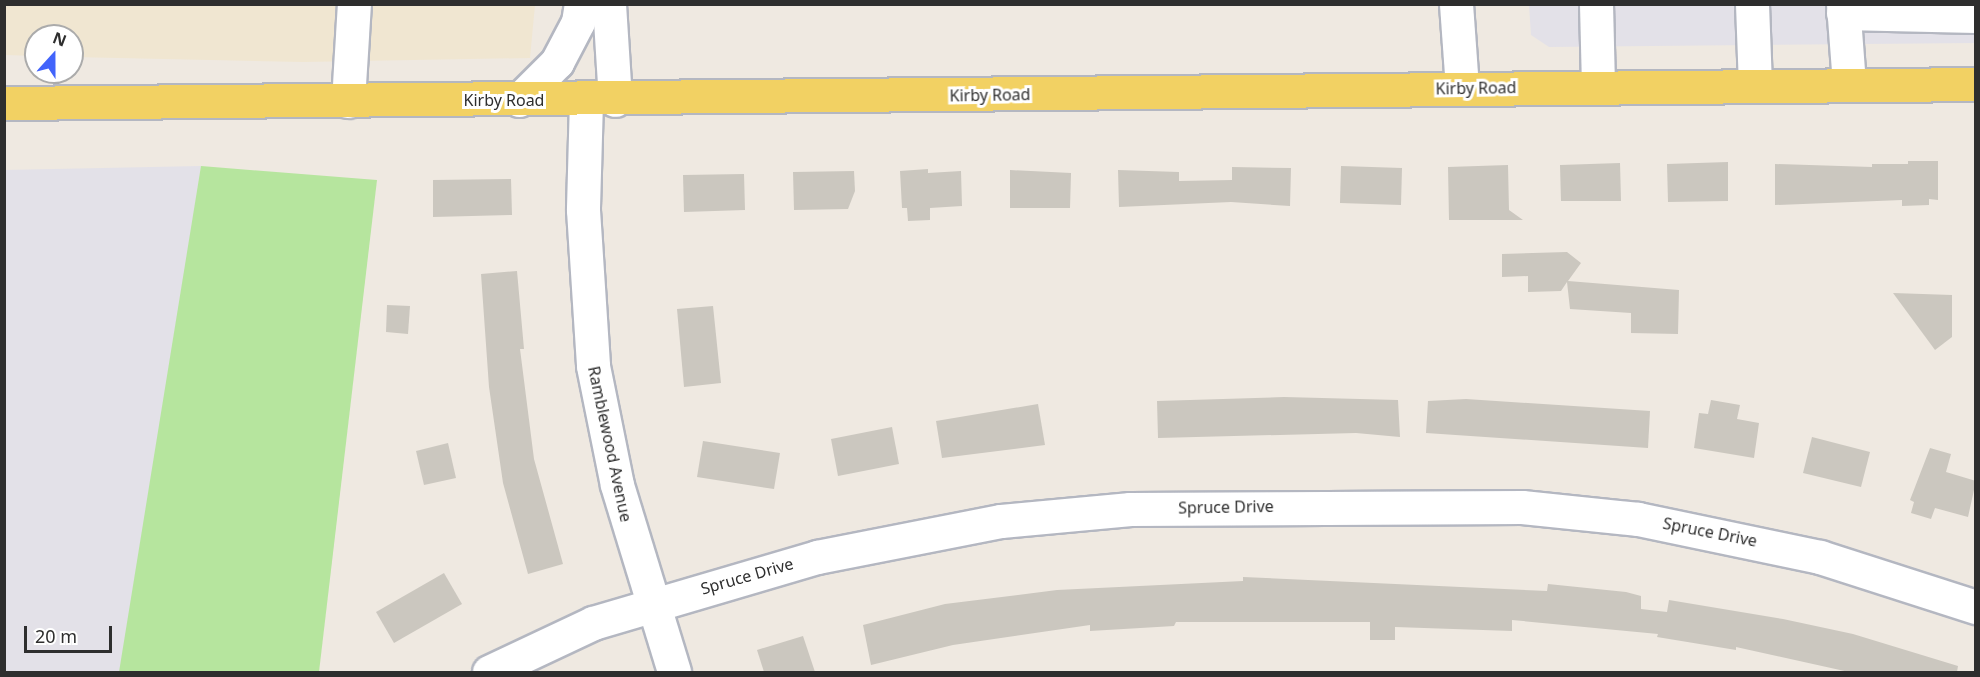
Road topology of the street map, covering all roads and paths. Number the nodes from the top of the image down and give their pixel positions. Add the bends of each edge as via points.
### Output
1 (354, 4) edge
2 (581, 4) edge
3 (609, 4) edge
4 (1456, 4) edge
5 (1596, 4) edge
6 (1752, 4) edge
7 (1843, 9) edge
8 (1976, 16) edge
9 (1849, 84) junction
10 (1976, 84) edge
11 (1755, 86) junction
12 (1598, 87) junction
13 (1462, 88) junction
14 (519, 100) junction
15 (601, 100) junction
16 (348, 101) junction
17 (4, 103) edge
18 (651, 604) junction
19 (1976, 607) edge
20 (489, 672) edge
21 (674, 672) edge

1 - 16 street
2 - 14 street via 578,22 557,63
3 - 15 street, Ramblewood Avenue
4 - 13 street
5 - 12 street
6 - 11 street
7 - 8 street
7 - 9 street
9 - 10 main road, Kirby Road
9 - 11 main road, Kirby Road
11 - 12 main road, Kirby Road
12 - 13 main road, Kirby Road
13 - 15 main road, Kirby Road
14 - 15 main road, Kirby Road
14 - 16 main road, Kirby Road
15 - 18 street, Ramblewood Avenue via 583,210 593,366 617,485
16 - 17 main road, Kirby Road
18 - 19 street, Spruce Drive via 816,557 1001,521 1130,509 1372,505 1522,507 1680,525 1820,557
18 - 20 street, Spruce Drive via 584,627
18 - 21 street, Ramblewood Avenue

